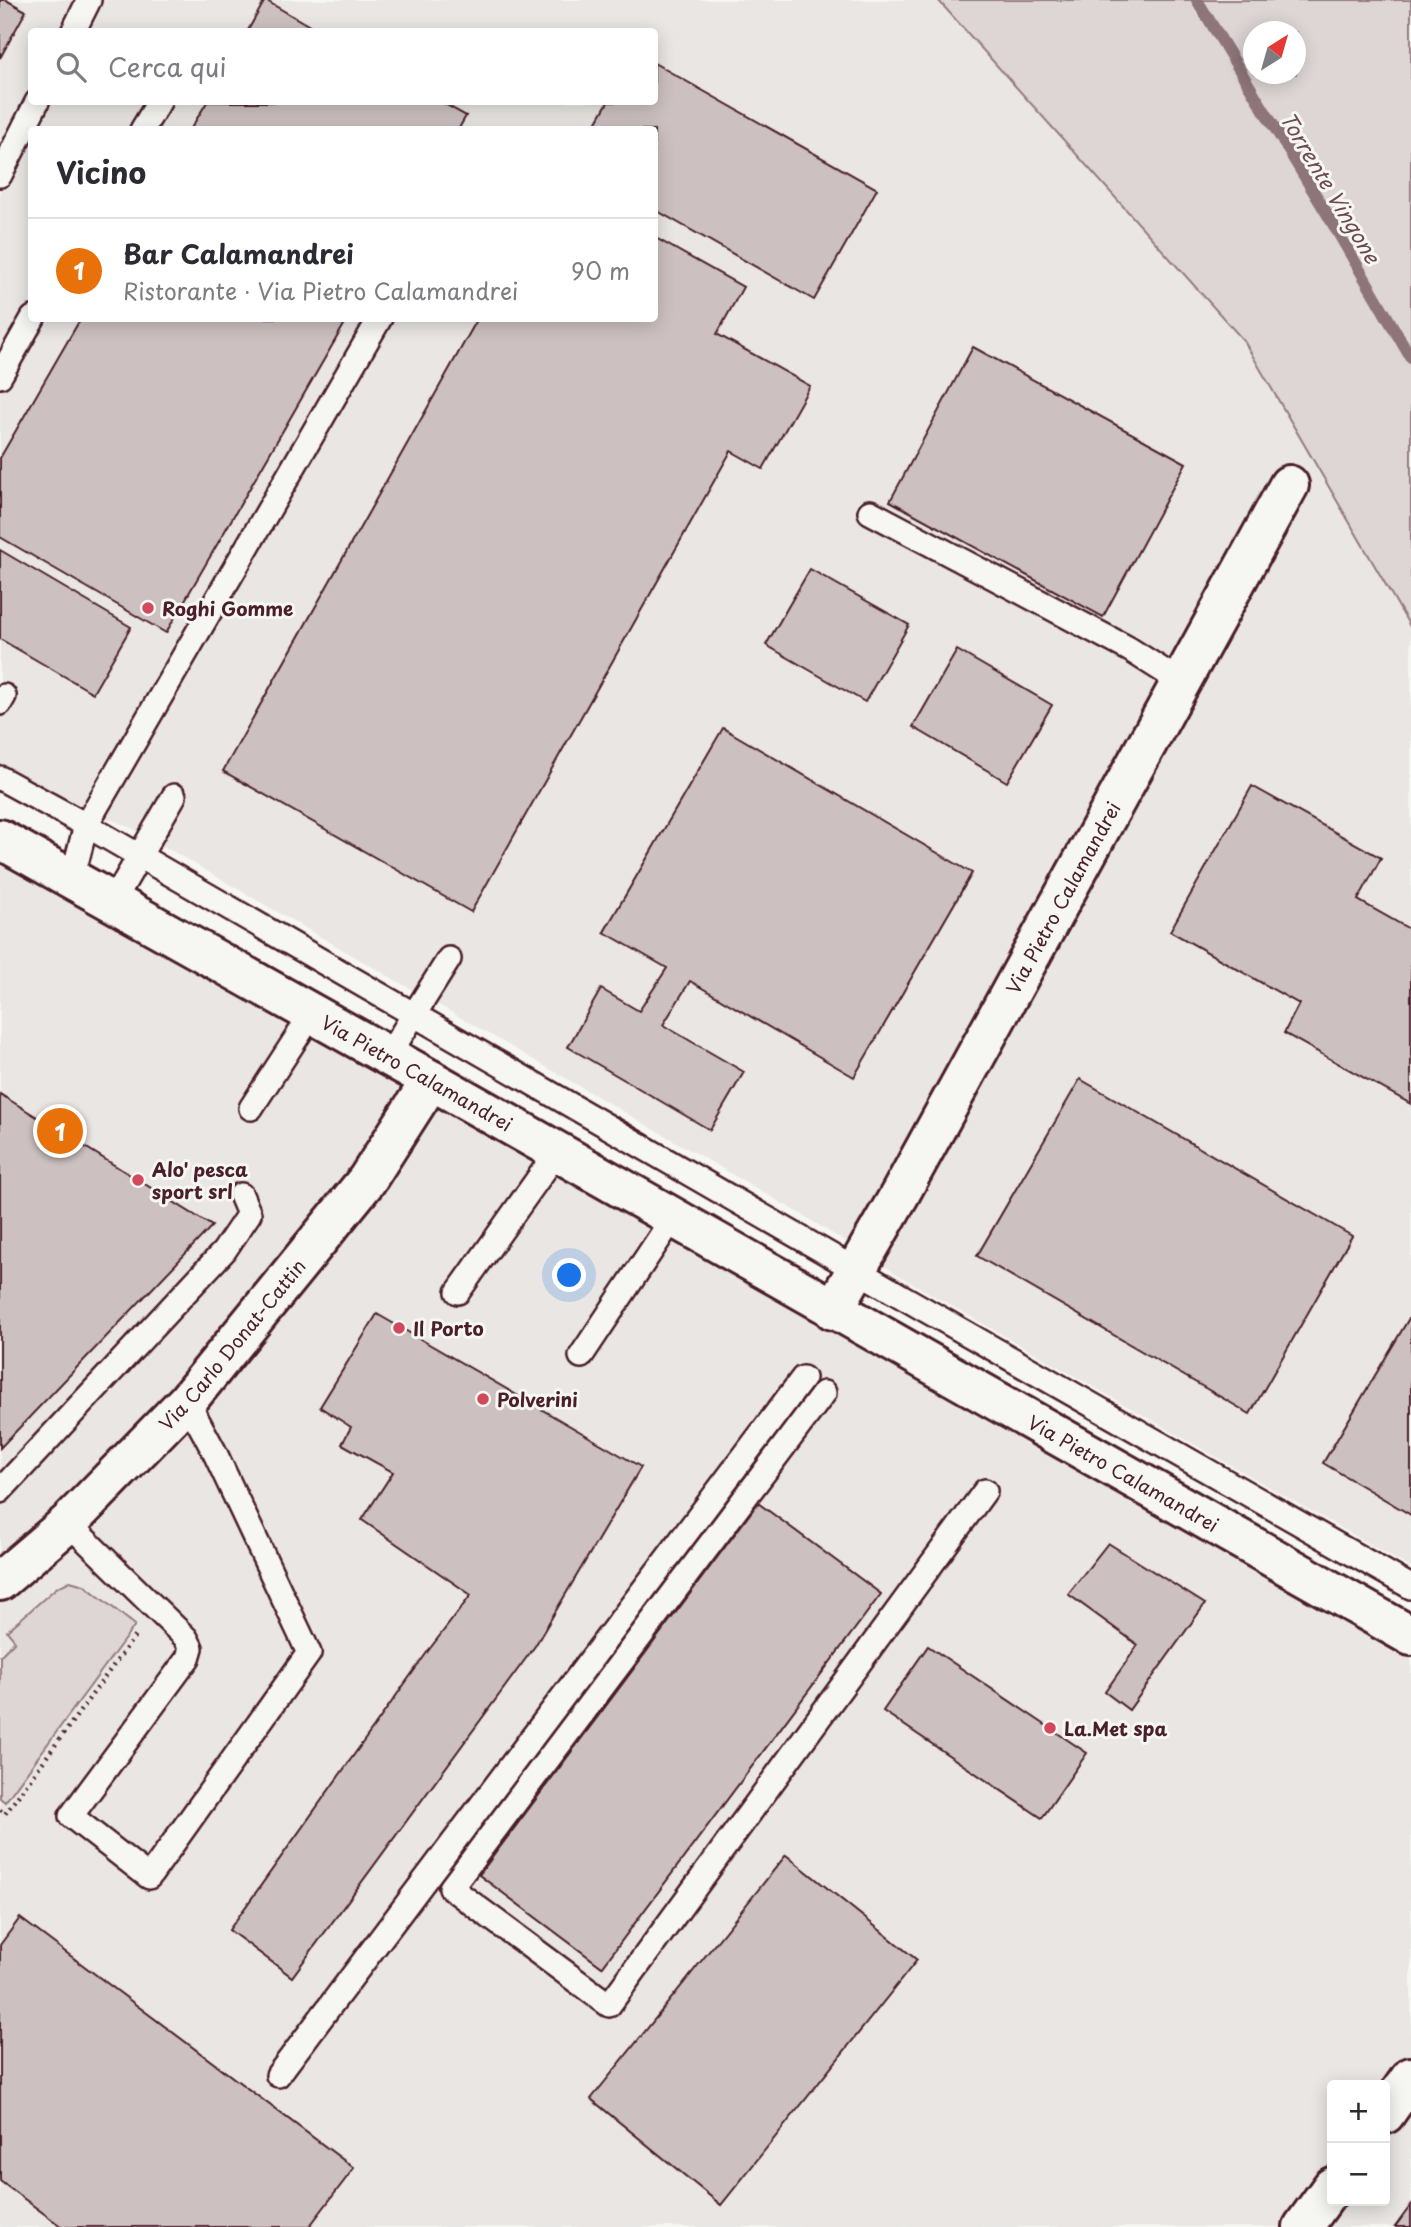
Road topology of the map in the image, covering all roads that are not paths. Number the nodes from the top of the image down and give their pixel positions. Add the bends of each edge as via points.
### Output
1 (89, 0) edge
2 (75, 28) edge
3 (35, 105) edge
4 (157, 105) edge
5 (144, 126) edge
6 (0, 175) edge
7 (31, 322) edge
8 (378, 322) edge
9 (0, 376) edge
10 (1289, 485) dead end
11 (870, 512) dead end
12 (1181, 682) junction
13 (0, 778) edge
14 (174, 796) dead end
15 (86, 825) junction
16 (0, 839) edge
17 (138, 856) junction
18 (72, 879) junction
19 (113, 902) junction
20 (449, 959) dead end
21 (312, 1014) junction
22 (413, 1014) junction
23 (388, 1056) junction
24 (431, 1080) junction
25 (251, 1108) dead end
26 (557, 1152) junction
27 (241, 1195) dead end
28 (673, 1219) junction
29 (857, 1270) junction
30 (458, 1292) dead end
31 (833, 1310) junction
32 (581, 1356) dead end
33 (803, 1377) dead end
34 (824, 1393) dead end
35 (187, 1401) junction
36 (0, 1491) edge
37 (985, 1491) dead end
38 (68, 1523) junction
39 (0, 1581) edge
40 (1411, 1587) edge
41 (1411, 1636) edge
42 (278, 2075) dead end
43 (1411, 2077) edge
44 (1390, 2106) edge
45 (1327, 2194) edge
46 (1303, 2227) edge

1 - 2 lane
3 - 6 lane
4 - 5 lane
7 - 9 lane
8 - 15 lane
10 - 12 street, Via Pietro Calamandrei
11 - 12 lane via 1129,649
12 - 29 street, Via Pietro Calamandrei
13 - 15 lane
14 - 17 lane
15 - 17 lane
15 - 18 lane
16 - 18 street, Via Pietro Calamandrei
17 - 19 lane
17 - 22 lane
18 - 19 street, Via Pietro Calamandrei
19 - 21 street, Via Pietro Calamandrei
20 - 22 lane
21 - 23 street, Via Pietro Calamandrei
21 - 25 lane
22 - 23 lane
22 - 29 lane
23 - 24 street, Via Pietro Calamandrei
24 - 26 street, Via Pietro Calamandrei
24 - 35 street, Via Carlo Donat-Cattin via 367,1180
26 - 28 street, Via Pietro Calamandrei
26 - 30 lane
27 - 36 lane via 249,1214 224,1251
28 - 31 street, Via Pietro Calamandrei
28 - 32 lane
29 - 31 street, Via Pietro Calamandrei
29 - 40 lane
31 - 41 street, Via Pietro Calamandrei
33 - 42 lane
34 - 37 lane via 451,1888 609,2005
35 - 38 street, Via Carlo Donat-Cattin
35 - 38 lane via 309,1653 149,1877 71,1816 191,1648
38 - 39 street, Via Carlo Donat-Cattin
43 - 44 street
45 - 46 street

